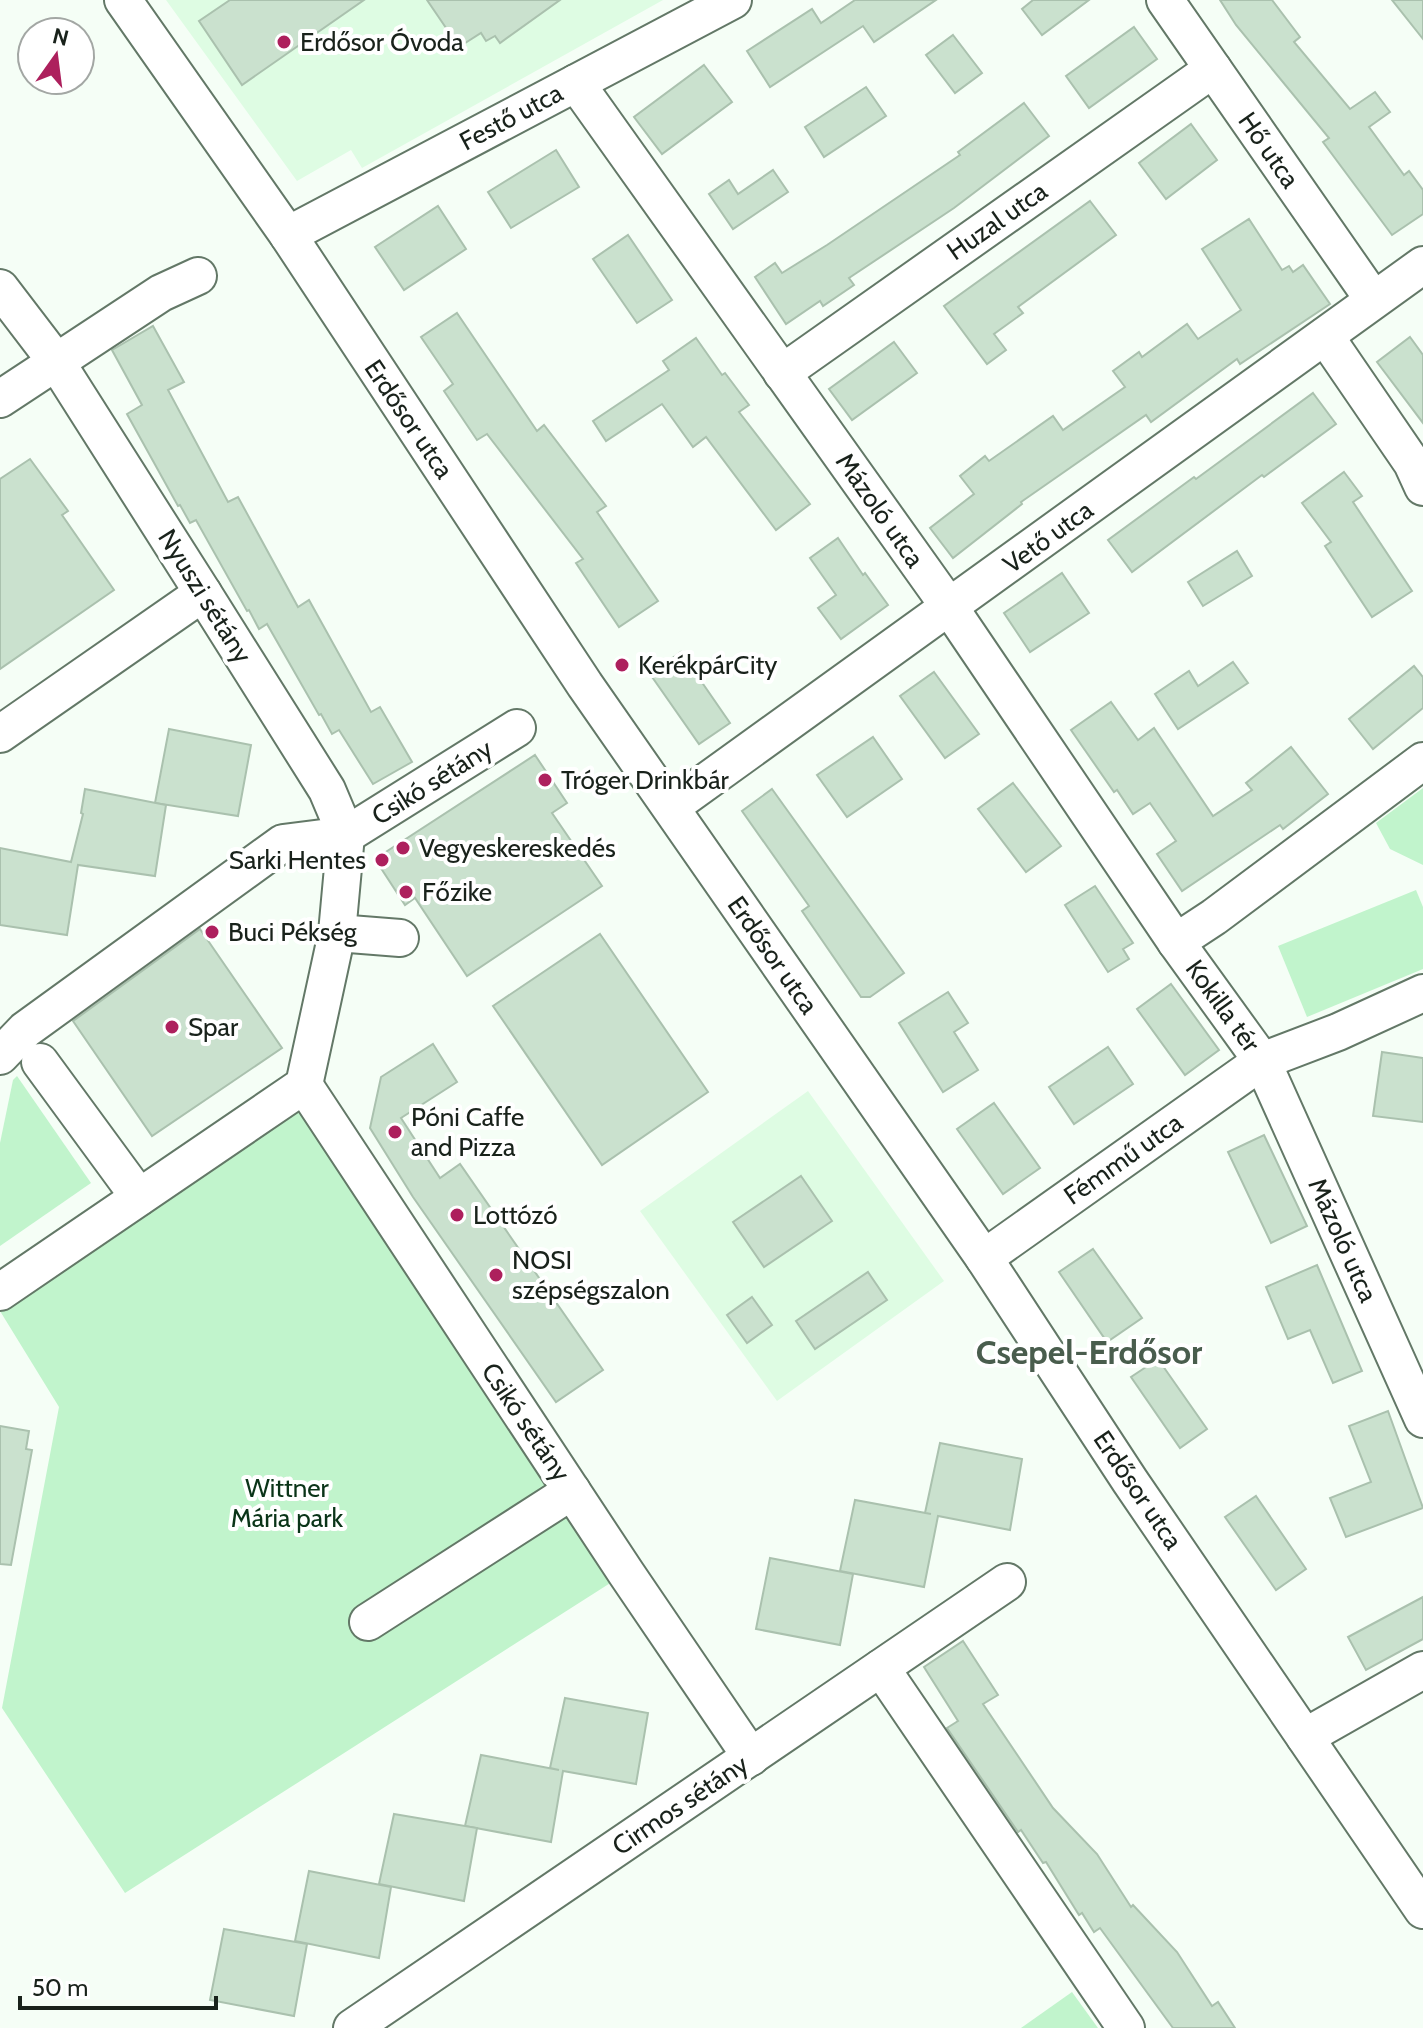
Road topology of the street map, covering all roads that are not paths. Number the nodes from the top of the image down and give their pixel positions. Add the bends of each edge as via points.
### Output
1 (123, 0) edge
2 (733, 0) edge
3 (1165, 0) edge
4 (1213, 69) junction
5 (576, 83) junction
6 (288, 235) junction
7 (1423, 265) edge
8 (198, 276) dead end
9 (0, 288) edge
10 (1373, 299) junction
11 (1325, 336) junction
12 (55, 360) junction
13 (782, 373) junction
14 (0, 399) edge
15 (1423, 487) edge
16 (203, 593) junction
17 (950, 608) junction
18 (517, 728) dead end
19 (0, 734) edge
20 (1423, 761) edge
21 (671, 807) junction
22 (346, 835) junction
23 (337, 933) junction
24 (400, 938) dead end
25 (1176, 942) junction
26 (1423, 993) edge
27 (0, 1056) edge
28 (1262, 1061) junction
29 (40, 1062) dead end
30 (304, 1085) junction
31 (139, 1197) junction
32 (984, 1258) junction
33 (0, 1292) edge
34 (1423, 1419) edge
35 (572, 1491) junction
36 (1007, 1582) dead end
37 (368, 1622) dead end
38 (881, 1668) junction
39 (1423, 1670) edge
40 (1305, 1737) junction
41 (751, 1757) junction
42 (1423, 1910) edge
43 (352, 2028) edge
44 (1126, 2028) edge

1 - 6 street, Erdősor utca
2 - 5 street, Festő utca
3 - 4 street, Hő utca
4 - 10 street, Hő utca
4 - 13 street, Huzal utca
5 - 6 street, Festő utca
5 - 13 street, Mázoló utca
6 - 21 street, Erdősor utca
7 - 10 street, Vető utca
8 - 12 street via 161,293
9 - 12 street, Nyuszi sétány
10 - 11 street, Vető utca
11 - 15 street
11 - 17 street, Vető utca
12 - 14 street
12 - 16 street, Nyuszi sétány
13 - 17 street, Mázoló utca
16 - 19 street
16 - 22 street, Nyuszi sétány via 327,790
17 - 21 street, Vető utca
17 - 25 street, Mázoló utca
18 - 22 street, Csikó sétány
20 - 25 street, Kokilla tér
21 - 32 street, Erdősor utca
22 - 23 street, Csikó sétány
22 - 27 street, Csikó sétány via 283,843 25,1030
23 - 24 street
23 - 30 street, Csikó sétány
25 - 28 street, Kokilla tér
26 - 28 street, Kokilla tér
28 - 32 street, Fémmű utca
28 - 34 street, Mázoló utca
29 - 31 street
30 - 31 street
30 - 35 street, Csikó sétány
31 - 33 street
32 - 40 street, Erdősor utca
35 - 37 street
35 - 41 street, Csikó sétány
36 - 38 street, Cirmos sétány
38 - 41 street, Cirmos sétány
38 - 44 street
39 - 40 street
40 - 42 street, Erdősor utca
41 - 43 street, Cirmos sétány

